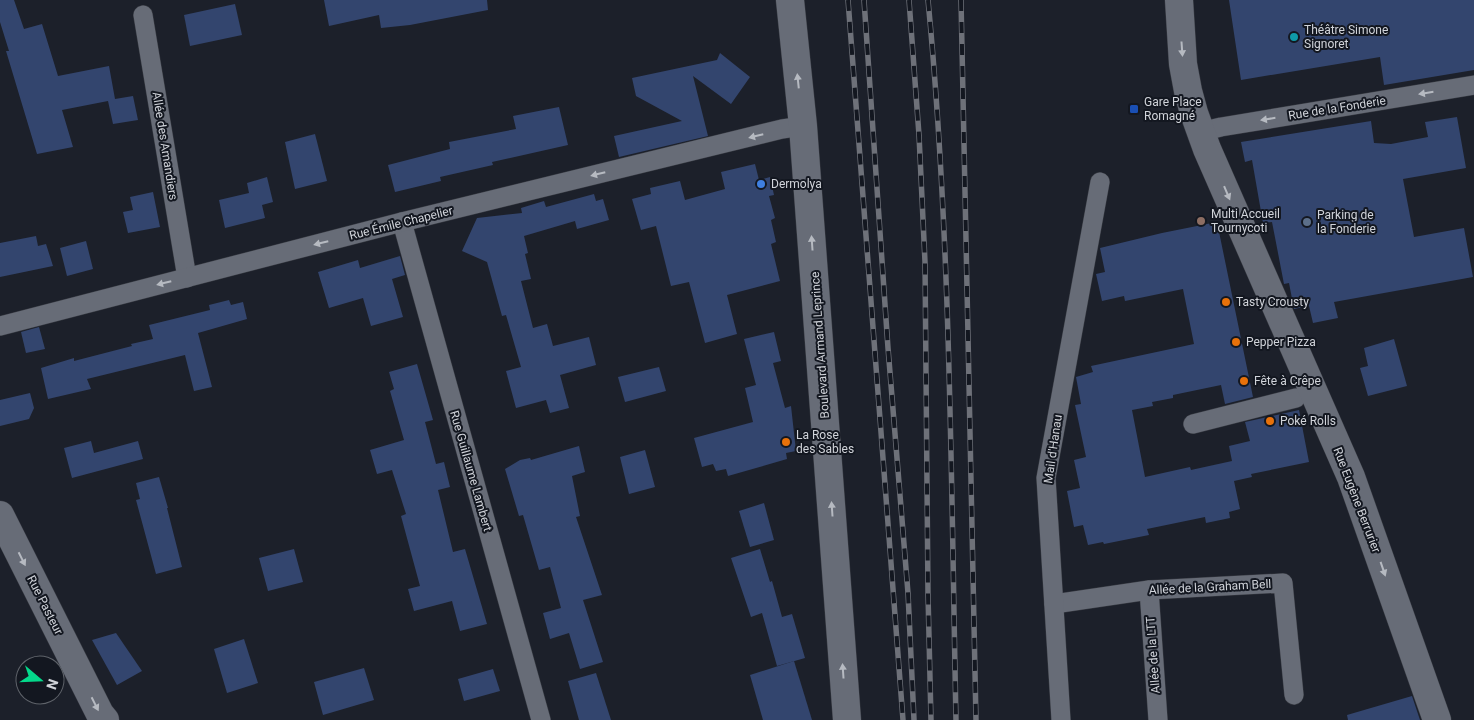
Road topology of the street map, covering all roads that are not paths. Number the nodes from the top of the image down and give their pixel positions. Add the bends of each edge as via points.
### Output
1 (790, 0) edge
2 (1179, 0) edge
3 (143, 15) dead end
4 (1474, 86) edge
5 (803, 126) junction
6 (1200, 132) junction
7 (1100, 182) dead end
8 (402, 222) junction
9 (187, 278) junction
10 (0, 326) edge
11 (1296, 398) dead end
12 (1193, 424) dead end
13 (0, 515) edge
14 (1148, 590) junction
15 (1054, 604) junction
16 (1294, 696) dead end
17 (105, 720) edge
18 (541, 720) edge
19 (847, 720) edge
20 (1061, 720) edge
21 (1158, 720) edge
22 (1436, 720) edge

5 -> 1 street, Boulevard Armand Leprince
2 -> 6 street, Rue Eugène Berrurier via 1183,64
3 - 9 street, Allée des Amandiers
4 -> 6 street, Rue de la Fonderie
5 -> 8 street, Rue Émile Chapelier
19 -> 5 street, Boulevard Armand Leprince
6 -> 22 street, Rue Eugène Berrurier via 1351,477
7 - 15 street, Mail d'Hanau via 1046,478
8 -> 9 street, Rue Émile Chapelier
8 - 18 street, Rue Guillaume Lambert
9 -> 10 street, Rue Émile Chapelier
11 - 12 street
13 -> 17 street, Rue Pasteur
14 - 15 street, Allée de la Graham Bell
14 - 16 street, Allée de la Graham Bell via 1283,583
14 - 21 street, Allée de la LTT
15 - 20 street, Mail d'Hanau

